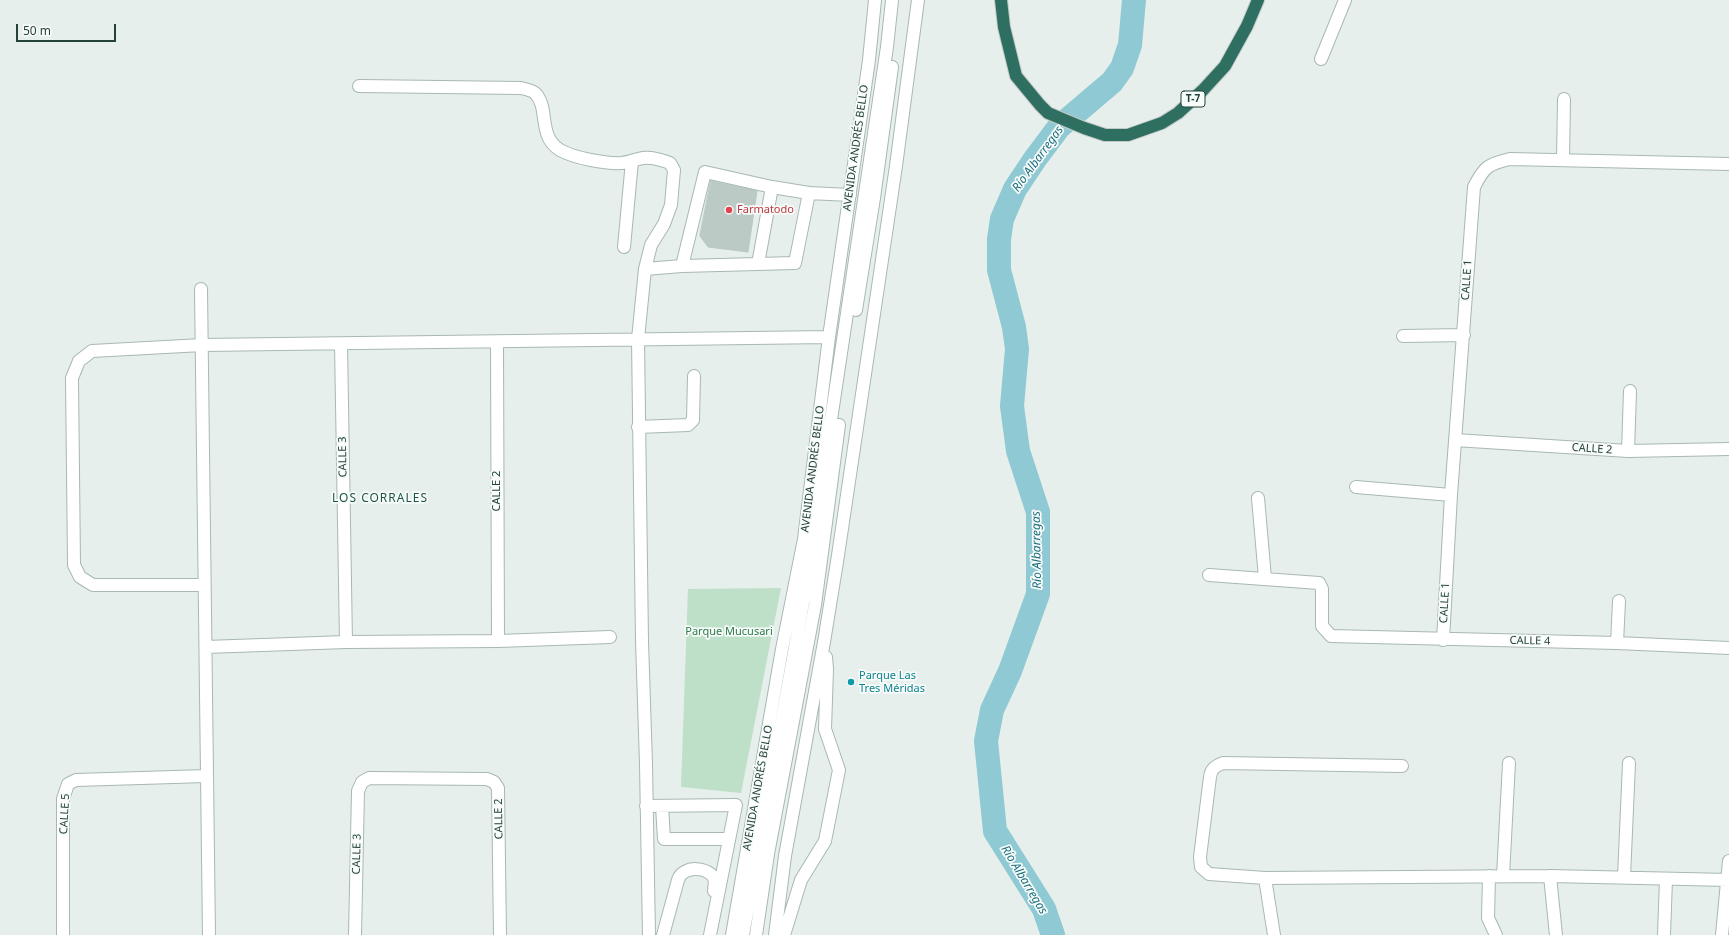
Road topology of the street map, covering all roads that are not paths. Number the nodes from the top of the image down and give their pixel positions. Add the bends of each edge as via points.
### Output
1 (875, 0) edge
2 (892, 0) edge
3 (900, 0) edge
4 (918, 0) edge
5 (1001, 0) edge
6 (1258, 0) edge
7 (1345, 0) edge
8 (1321, 59) dead end
9 (360, 86) dead end
10 (1564, 99) dead end
11 (1563, 160) junction
12 (632, 161) junction
13 (1729, 164) edge
14 (772, 187) junction
15 (809, 193) junction
16 (850, 195) junction
17 (624, 247) dead end
18 (758, 264) junction
19 (682, 266) junction
20 (646, 269) junction
21 (201, 289) dead end
22 (1464, 335) junction
23 (1403, 336) dead end
24 (829, 337) junction
25 (638, 339) junction
26 (497, 342) junction
27 (341, 344) junction
28 (202, 345) junction
29 (694, 376) dead end
30 (1630, 390) dead end
31 (638, 427) junction
32 (1454, 440) junction
33 (1729, 449) edge
34 (1628, 451) junction
35 (1356, 487) dead end
36 (1451, 495) junction
37 (1258, 498) dead end
38 (1209, 575) dead end
39 (1265, 578) junction
40 (204, 585) junction
41 (1619, 602) dead end
42 (610, 637) dead end
43 (1443, 640) junction
44 (498, 641) junction
45 (346, 642) junction
46 (824, 642) junction
47 (1617, 643) junction
48 (206, 647) junction
49 (1729, 648) edge
50 (1509, 763) dead end
51 (1629, 763) dead end
52 (1402, 766) dead end
53 (206, 776) junction
54 (369, 778) joint
55 (646, 806) junction
56 (662, 806) junction
57 (729, 839) junction
58 (1729, 862) edge
59 (1489, 876) junction
60 (1503, 876) junction
61 (1550, 876) junction
62 (1624, 877) junction
63 (1265, 878) junction
64 (1666, 879) junction
65 (1728, 880) edge
66 (63, 935) edge
67 (209, 935) edge
68 (355, 935) edge
69 (500, 935) edge
70 (649, 935) edge
71 (663, 935) edge
72 (704, 935) edge
73 (710, 935) edge
74 (732, 935) edge
75 (743, 935) edge
76 (756, 935) edge
77 (775, 935) edge
78 (784, 935) edge
79 (1274, 935) edge
80 (1496, 935) edge
81 (1556, 935) edge
82 (1664, 935) edge
83 (1722, 935) edge

1 - 16 street, AVENIDA ANDRÉS BELLO
2 - 75 street via 811,556
3 - 76 street via 876,191 850,350 815,604 768,854
4 - 46 street via 896,166
5 - 6 highway, T-7 via 1004,27 1016,76 1029,93 1048,113 1084,128 1106,134 1128,135 1162,123 1178,113 1203,90 1225,66
7 - 8 street
9 - 12 street via 521,88 534,92 540,100 550,142 560,150 599,161
10 - 11 street
11 - 13 street, CALLE 1
11 - 22 street, CALLE 1 via 1510,159 1494,163 1481,172 1474,187
12 - 17 street
12 - 20 street via 645,158 670,162 674,170 672,205 651,245
14 - 15 street
14 - 18 street
14 - 19 street via 705,172
15 - 16 street
15 - 18 street via 795,263
16 - 24 street, AVENIDA ANDRÉS BELLO
18 - 19 street
19 - 20 street
20 - 25 street
21 - 28 street
22 - 23 street
22 - 32 street, CALLE 1
24 - 25 street
24 - 74 street, AVENIDA ANDRÉS BELLO via 804,539
25 - 26 street
25 - 31 street
26 - 27 street
26 - 44 street, CALLE 2
27 - 28 street
27 - 45 street, CALLE 3
28 - 40 street
28 - 40 street via 92,351 79,361 72,378 74,565 80,577 93,585
29 - 31 street via 691,424
30 - 34 street
31 - 55 street
32 - 34 street, CALLE 2
32 - 36 street, CALLE 1
33 - 34 street, CALLE 2
35 - 36 street
36 - 43 street, CALLE 1
37 - 39 street
38 - 39 street
39 - 43 street, CALLE 4 via 1319,583 1322,589 1322,626 1331,636
40 - 48 street
41 - 47 street
42 - 44 street
43 - 47 street, CALLE 4
44 - 45 street
45 - 48 street
46 - 77 street via 785,856
46 - 78 street via 827,669 826,729 839,770 824,841 801,880
47 - 49 street, CALLE 4
48 - 53 street
50 - 60 street
51 - 62 street
52 - 63 street via 1223,763 1214,768 1210,777 1201,867 1214,875
53 - 66 street, CALLE 5 via 76,780 68,784 63,799
53 - 67 street
54 - 68 street, CALLE 3 via 362,782 358,791
54 - 69 street, CALLE 2 via 487,779 494,782 498,788
55 - 56 street
55 - 70 street
56 - 57 street via 664,839
56 - 57 street via 736,805
57 - 73 street
58 - 65 street
59 - 60 street
59 - 63 street
59 - 80 street via 1488,918
60 - 61 street
61 - 62 street
61 - 81 street
62 - 64 street
63 - 79 street
64 - 65 street
64 - 82 street
65 - 83 street
71 - 72 street via 679,877 688,870 697,869 711,874 715,880

